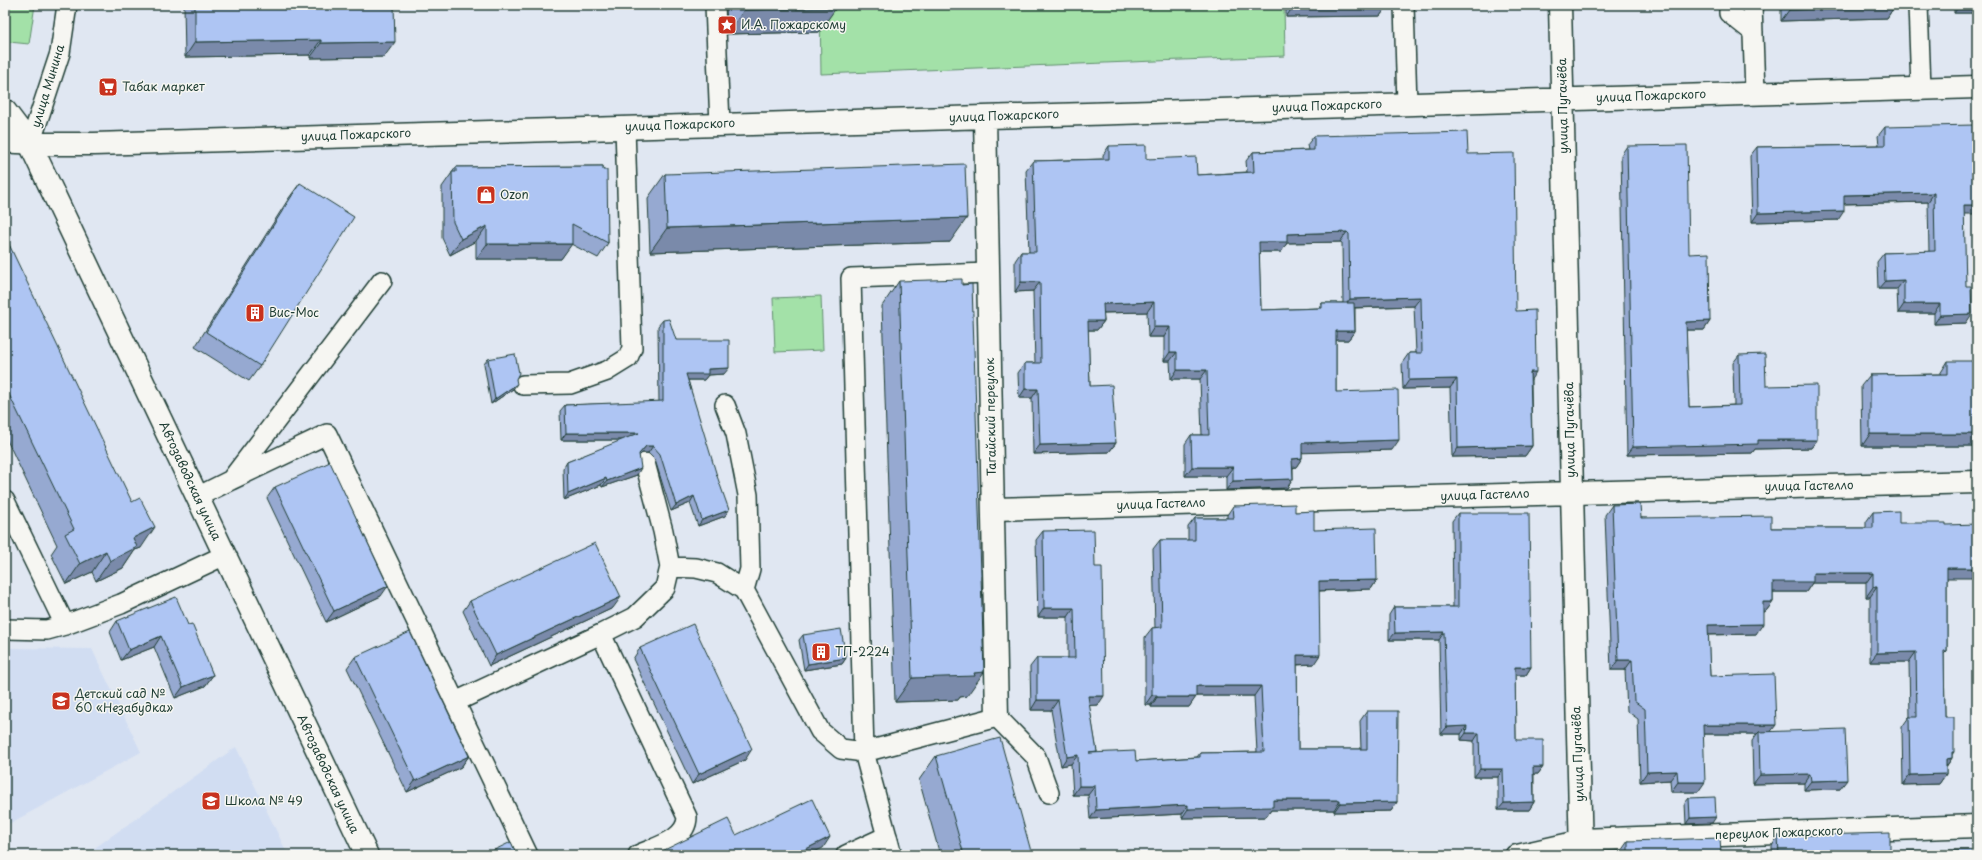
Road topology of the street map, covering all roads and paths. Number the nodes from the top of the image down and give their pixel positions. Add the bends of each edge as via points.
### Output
1 (67, 5) edge
2 (715, 5) edge
3 (1404, 5) edge
4 (1560, 5) edge
5 (1729, 5) edge
6 (1752, 5) edge
7 (1918, 5) edge
8 (1753, 32) junction
9 (1977, 86) edge
10 (1921, 88) junction
11 (1755, 93) junction
12 (1563, 99) junction
13 (1407, 104) junction
14 (5, 111) edge
15 (984, 116) junction
16 (720, 124) junction
17 (625, 127) junction
18 (5, 143) edge
19 (30, 144) junction
20 (988, 273) junction
21 (382, 281) dead end
22 (523, 385) dead end
23 (725, 405) dead end
24 (645, 463) dead end
25 (231, 480) junction
26 (1977, 482) edge
27 (1571, 492) junction
28 (197, 497) junction
29 (5, 500) edge
30 (993, 510) junction
31 (225, 556) junction
32 (670, 567) junction
33 (744, 590) junction
34 (65, 625) junction
35 (5, 629) edge
36 (601, 634) junction
37 (455, 702) junction
38 (997, 717) junction
39 (864, 752) junction
40 (1049, 793) dead end
41 (1977, 826) edge
42 (887, 836) junction
43 (1581, 847) edge
44 (367, 855) edge
45 (528, 855) edge
46 (638, 855) edge
47 (846, 855) edge
48 (892, 855) edge
49 (1515, 855) edge

1 - 19 lane, улица Минина via 60,53
2 - 16 lane
3 - 13 lane
4 - 12 street, улица Пугачёва
5 - 8 lane via 1729,13
6 - 8 lane
7 - 10 lane
8 - 11 lane
9 - 10 street, улица Пожарского
10 - 11 street, улица Пожарского
11 - 12 street, улица Пожарского
12 - 13 street, улица Пожарского
12 - 27 street, улица Пугачёва
13 - 15 street, улица Пожарского
14 - 19 street, Автозаводская улица
15 - 16 street, улица Пожарского
15 - 20 street, Тагайский переулок
16 - 17 street, улица Пожарского
17 - 19 street, улица Пожарского
17 - 22 lane via 632,348 628,358 607,371 570,384
18 - 19 lane
19 - 28 street, Автозаводская улица
20 - 30 street, Тагайский переулок
20 - 39 lane via 851,278
21 - 25 lane
23 - 33 lane via 736,434 748,495 750,569
24 - 32 lane
25 - 28 lane
25 - 37 lane via 327,434
26 - 27 street, улица Гастелло
27 - 30 street, улица Гастелло
27 - 43 street, улица Пугачёва
28 - 31 street, Автозаводская улица
29 - 34 lane
30 - 38 street, Тагайский переулок
31 - 34 lane via 121,604
31 - 44 street, Автозаводская улица
32 - 33 lane via 696,568 717,573
32 - 36 lane via 666,588 635,617
33 - 39 lane via 820,731 841,749
34 - 35 lane via 47,630
36 - 37 lane
36 - 46 lane via 687,817 685,828 677,836
37 - 45 lane
38 - 39 lane
38 - 40 lane via 1036,757
39 - 42 lane
41 - 43 street, переулок Пожарского
42 - 47 lane
42 - 48 lane
43 - 49 lane

